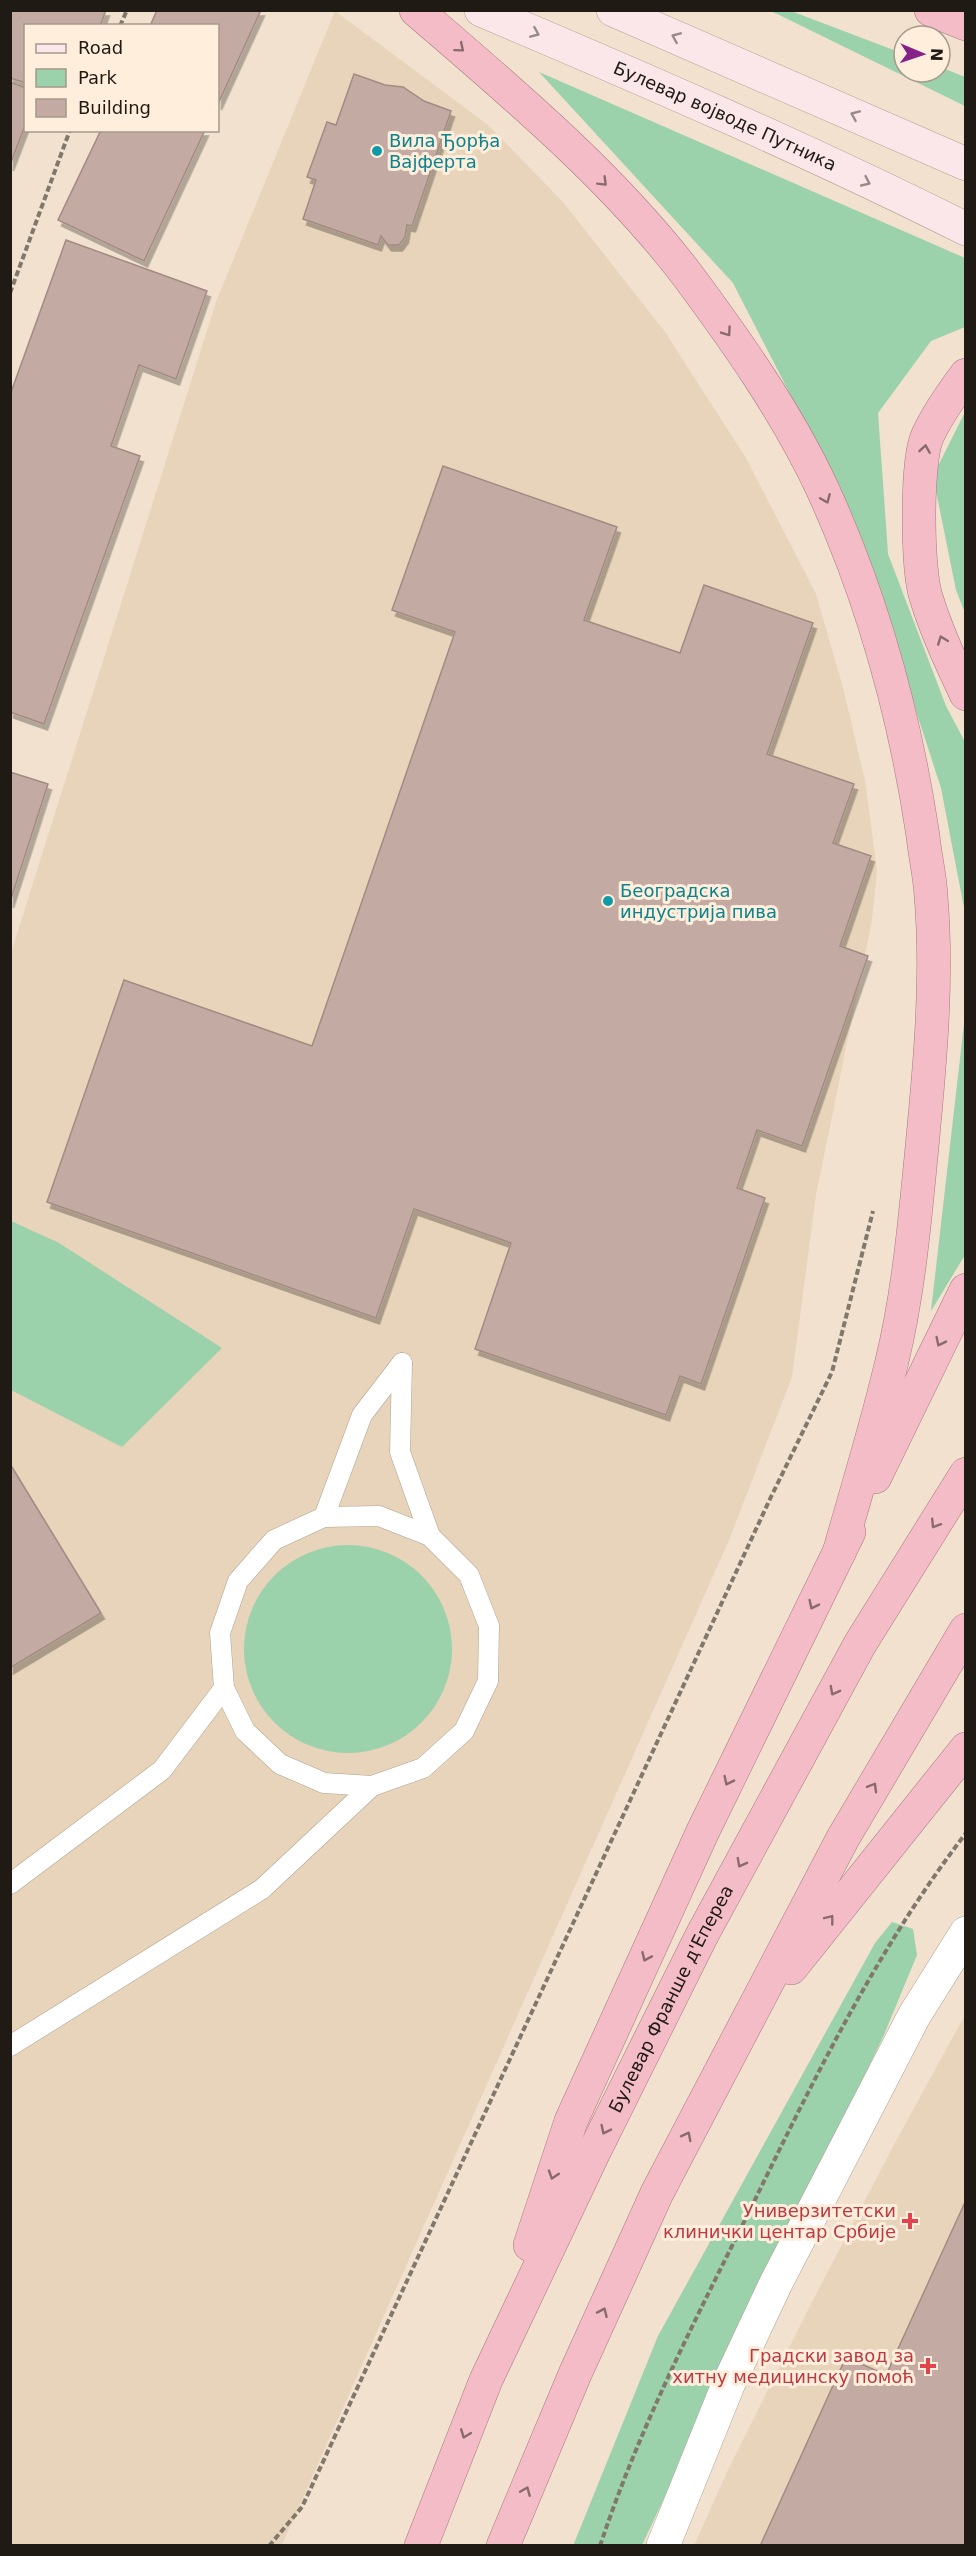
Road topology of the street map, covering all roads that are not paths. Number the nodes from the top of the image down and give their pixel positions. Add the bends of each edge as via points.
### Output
1 (416, 10) edge
2 (481, 10) edge
3 (613, 10) edge
4 (931, 10) edge
5 (966, 24) edge
6 (966, 164) edge
7 (966, 229) edge
8 (966, 375) edge
9 (966, 694) edge
10 (966, 1290) edge
11 (966, 1474) edge
12 (324, 1517) junction
13 (430, 1536) junction
14 (839, 1553) junction
15 (966, 1630) edge
16 (224, 1688) junction
17 (966, 1749) edge
18 (955, 1767) edge
19 (372, 1786) junction
20 (10, 1884) edge
21 (966, 1933) edge
22 (741, 2030) junction
23 (10, 2046) edge
24 (486, 2380) junction
25 (421, 2546) edge
26 (504, 2546) edge
27 (663, 2546) edge

1 -> 14 highway via 510,91 635,214 686,274 740,350 779,410 824,494 860,582 906,733 931,896 930,1065 917,1201 892,1359
2 -> 7 main road, Булевар војводе Путника
6 -> 3 main road
4 - 5 highway
9 -> 8 highway via 925,594 919,487 926,440 945,403
10 -> 14 highway
11 -> 24 highway, Булевар Франше д'Епереа via 860,1644 702,1935
12 - 13 lane via 379,1516
12 - 13 lane via 362,1415 402,1363 400,1452
12 - 16 lane via 274,1540 238,1581 220,1633
13 - 19 lane via 469,1575 489,1626 488,1681 464,1731 423,1768
14 -> 24 highway via 703,1831 572,2121
22 -> 15 highway via 843,1838
16 - 19 lane via 245,1731 280,1764 324,1783
16 - 20 lane via 162,1770
17 - 18 highway
22 -> 18 highway
19 - 23 lane via 262,1889
21 - 27 street via 914,2016 776,2283 728,2385
26 -> 22 highway via 575,2374 657,2193
24 -> 25 highway, Булевар Франше д'Епереа

